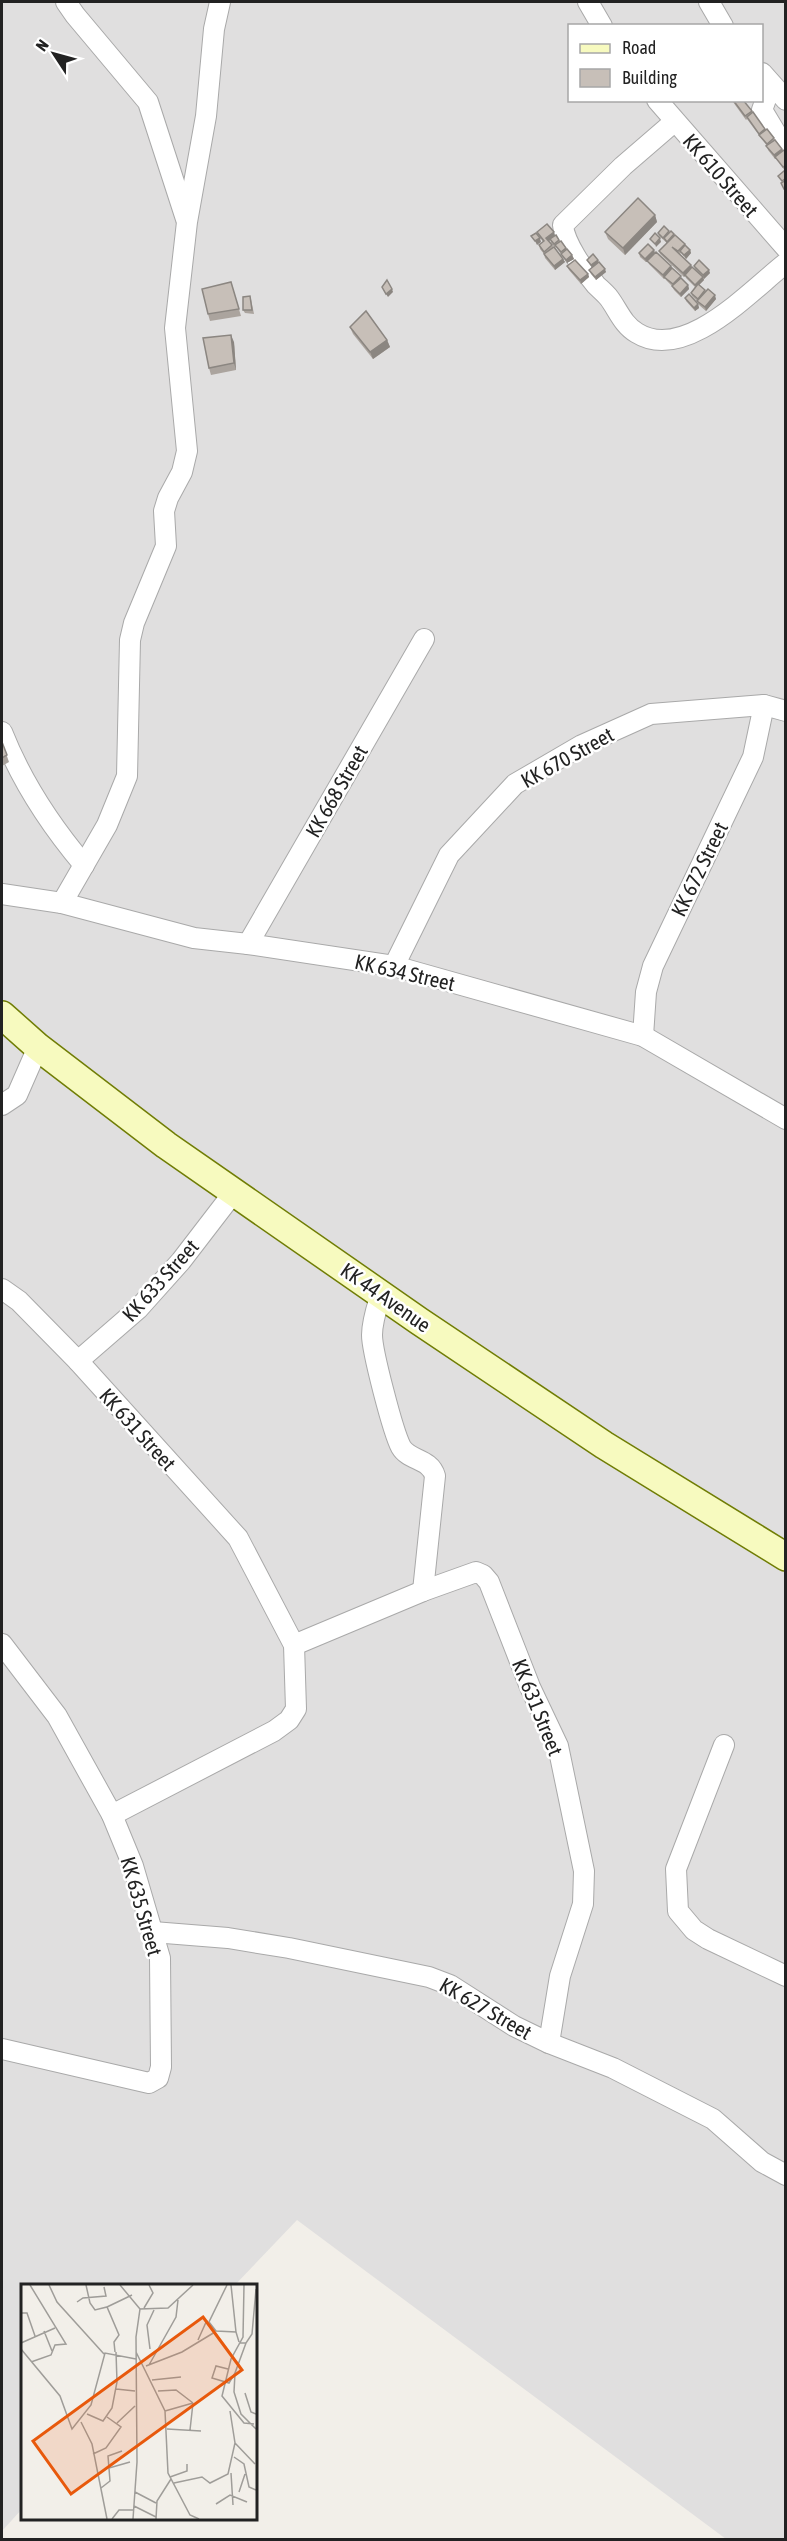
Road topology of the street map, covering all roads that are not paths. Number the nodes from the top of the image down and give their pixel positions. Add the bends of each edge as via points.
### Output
1 (66, 2) edge
2 (220, 2) edge
3 (588, 2) edge
4 (709, 2) edge
5 (601, 24) edge
6 (722, 24) edge
7 (766, 79) edge
8 (786, 100) edge
9 (659, 102) edge
10 (674, 122) junction
11 (786, 143) edge
12 (187, 222) junction
13 (786, 248) edge
14 (786, 263) edge
15 (424, 639) dead end
16 (764, 705) junction
17 (786, 711) edge
18 (2, 732) edge
19 (84, 865) junction
20 (2, 894) edge
21 (62, 903) junction
22 (248, 944) junction
23 (394, 966) junction
24 (2, 1015) edge
25 (643, 1036) junction
26 (38, 1047) junction
27 (2, 1105) edge
28 (786, 1119) edge
29 (234, 1192) junction
30 (2, 1289) edge
31 (381, 1294) junction
32 (78, 1361) junction
33 (786, 1557) edge
34 (423, 1591) junction
35 (2, 1644) edge
36 (294, 1645) junction
37 (724, 1744) dead end
38 (112, 1815) junction
39 (153, 1932) junction
40 (786, 1976) edge
41 (549, 2043) junction
42 (2, 2049) edge
43 (786, 2175) edge

1 - 12 street via 148,102
2 - 12 street via 206,116
3 - 5 street
4 - 6 street
7 - 8 street
7 - 11 street via 762,110
9 - 10 street, KK 610 Street
10 - 13 street, KK 610 Street
10 - 14 street via 563,225 564,236 590,278 609,297 616,314 635,333 653,341 672,340 724,315
12 - 19 street via 175,328 187,451 183,472 164,512 166,546 130,640 127,776 107,825
15 - 22 street, KK 668 Street
16 - 17 street, KK 670 Street
16 - 23 street, KK 670 Street via 651,714 582,745 515,784 449,855
16 - 25 street, KK 672 Street via 753,757 652,966
18 - 19 street via 58,836
19 - 21 street
20 - 21 street, KK 634 Street
21 - 22 street, KK 634 Street via 194,938
22 - 23 street, KK 634 Street
23 - 25 street, KK 634 Street
24 - 26 main road, KK 44 Avenue
25 - 28 street, KK 634 Street
26 - 27 street via 17,1095
26 - 29 main road, KK 44 Avenue
29 - 31 main road, KK 44 Avenue
29 - 32 street, KK 633 Street via 138,1309
30 - 32 street, KK 631 Street
31 - 33 main road, KK 44 Avenue via 604,1445
31 - 34 street via 372,1335 394,1426 401,1447 431,1467 435,1476
32 - 36 street, KK 631 Street via 238,1538
34 - 36 street, KK 631 Street
34 - 41 street, KK 631 Street via 476,1572 483,1575 558,1746 584,1871 583,1904 560,1976
35 - 38 street, KK 635 Street via 57,1716
36 - 38 street, KK 631 Street via 296,1709 289,1720
37 - 40 street via 676,1869 678,1911 708,1939
38 - 39 street, KK 635 Street
39 - 41 street, KK 627 Street via 228,1938 429,1977 450,1985 514,2026
39 - 42 street, KK 635 Street via 160,1958 158,2078 149,2083
41 - 43 street, KK 627 Street via 613,2067 713,2119 762,2162

